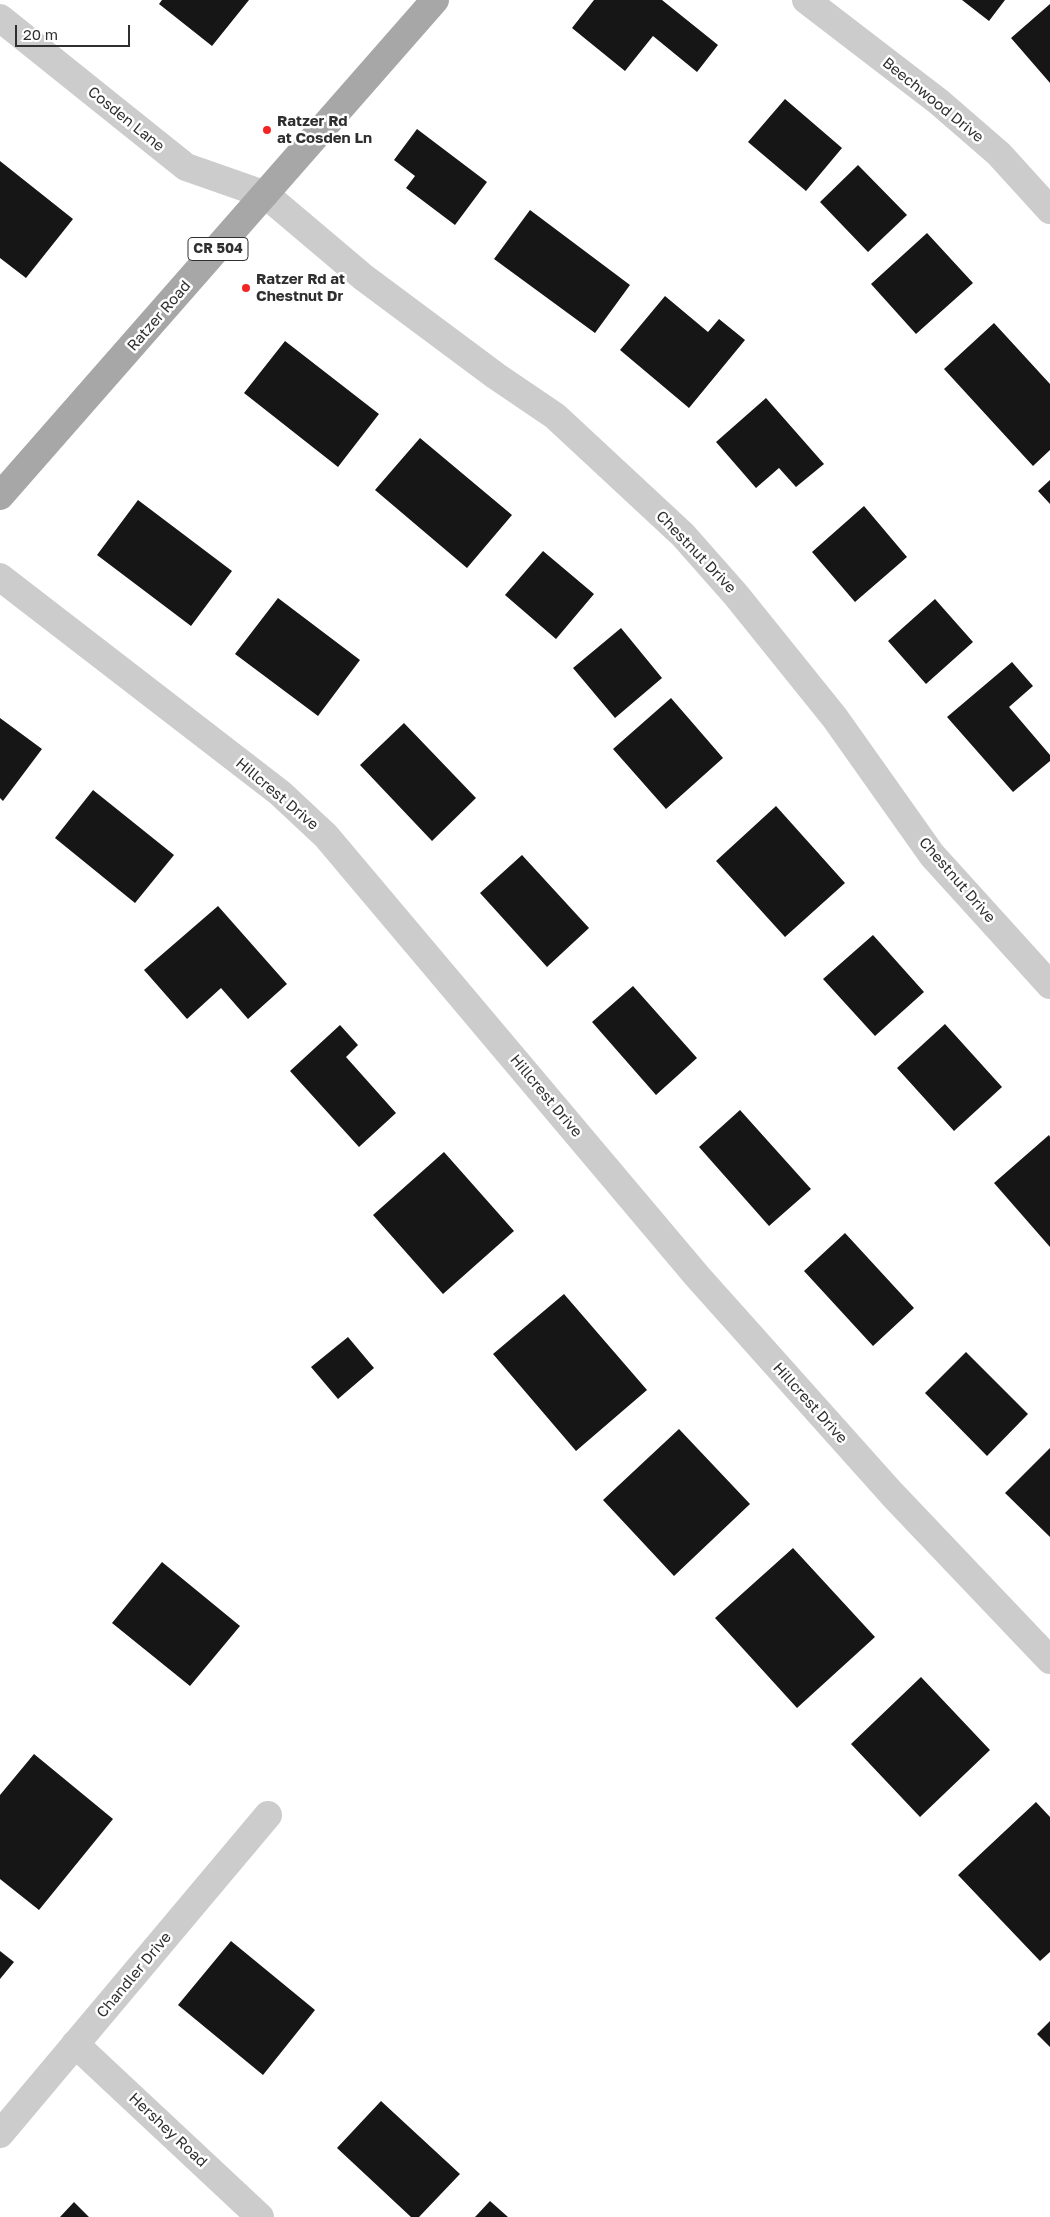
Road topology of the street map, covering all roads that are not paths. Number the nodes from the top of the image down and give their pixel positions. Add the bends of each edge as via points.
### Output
1 (435, 0) edge
2 (806, 0) edge
3 (0, 18) edge
4 (266, 195) junction
5 (1050, 210) edge
6 (0, 496) edge
7 (0, 577) edge
8 (1050, 985) edge
9 (1050, 1660) edge
10 (268, 1815) dead end
11 (76, 2044) junction
12 (0, 2134) edge
13 (260, 2217) edge

1 - 4 main road, Ratzer Road / CR 504
2 - 5 street, Beechwood Drive via 939,102 999,154
3 - 4 street, Cosden Lane via 186,168
4 - 6 main road, Ratzer Road / CR 504
4 - 8 street, Chestnut Drive via 362,278 555,416 682,536 736,594 834,718 932,855
7 - 9 street, Hillcrest Drive via 280,793 326,836 696,1276 892,1494
10 - 11 street, Chandler Drive
11 - 12 street, Chandler Drive
11 - 13 street, Hershey Road

